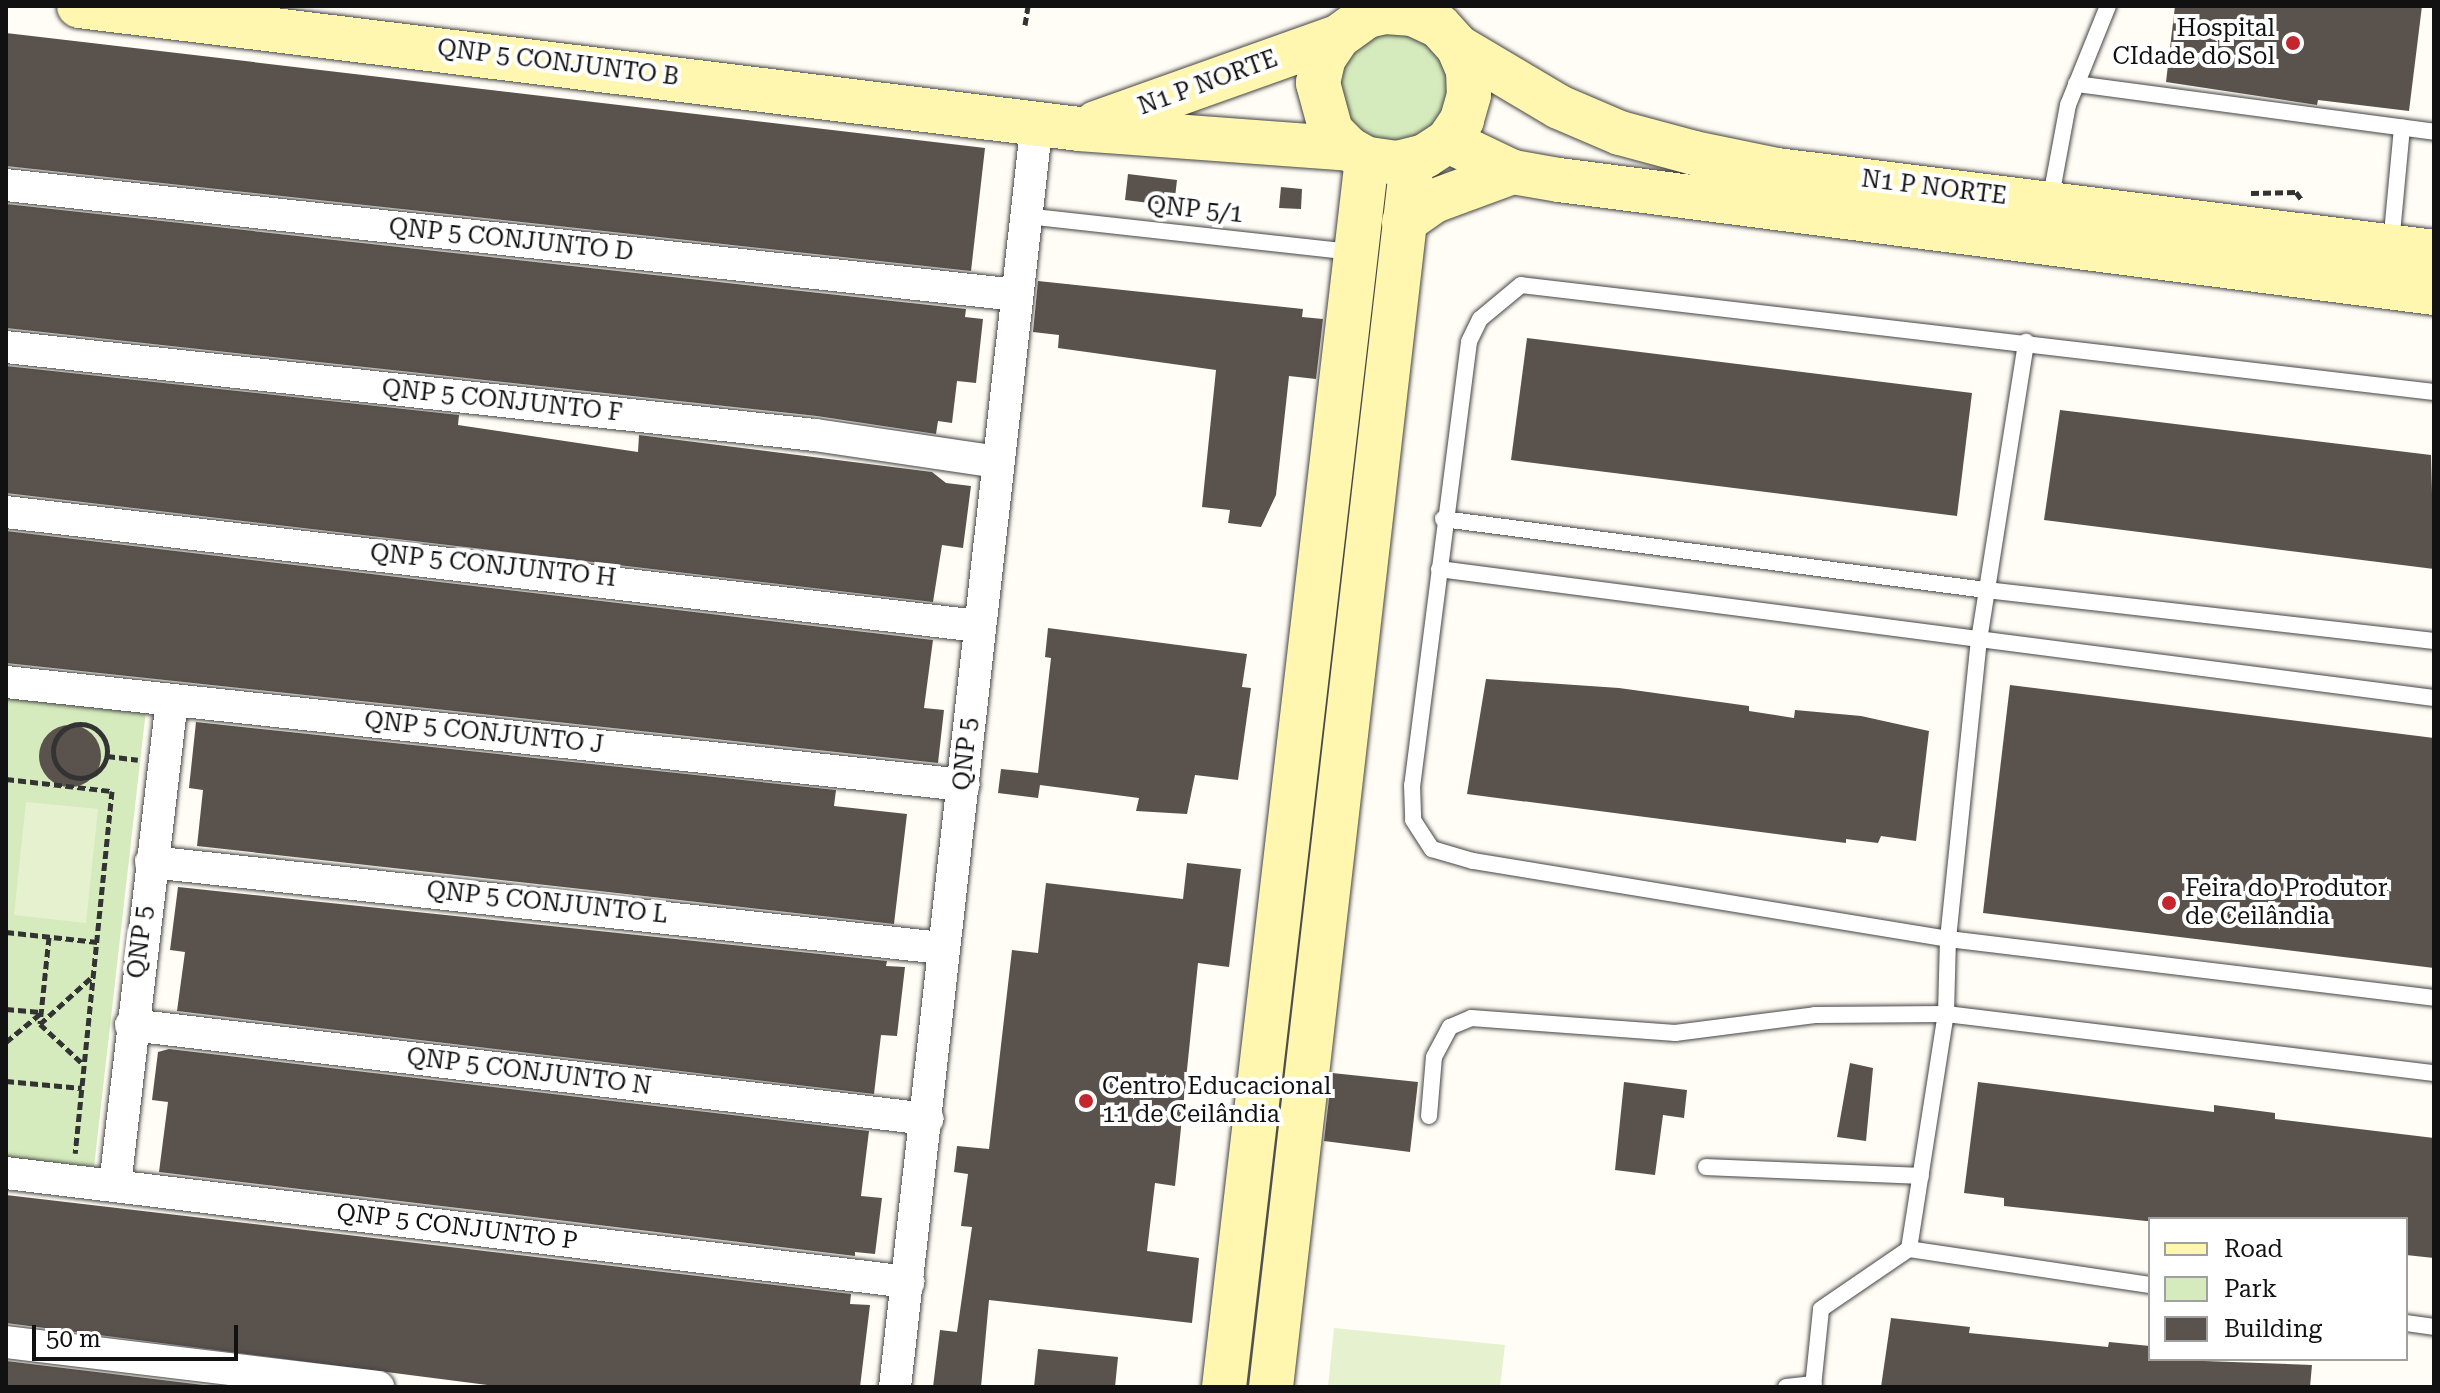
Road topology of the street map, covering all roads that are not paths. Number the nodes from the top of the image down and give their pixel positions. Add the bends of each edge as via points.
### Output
1 (79, 6) edge
2 (2108, 6) edge
3 (1386, 9) edge
4 (1445, 26) edge
5 (1338, 37) junction
6 (2076, 84) junction
7 (1058, 125) junction
8 (2402, 128) junction
9 (2434, 132) edge
10 (1430, 151) junction
11 (1358, 154) junction
12 (1513, 172) junction
13 (6, 185) edge
14 (2050, 202) junction
15 (1026, 216) junction
16 (1404, 222) junction
17 (2391, 245) junction
18 (2434, 252) edge
19 (1358, 253) junction
20 (2434, 293) edge
21 (1017, 295) junction
22 (2026, 342) junction
23 (6, 347) edge
24 (2434, 392) edge
25 (998, 462) junction
26 (6, 512) edge
27 (1443, 519) junction
28 (1439, 569) junction
29 (1986, 590) junction
30 (978, 626) junction
31 (1979, 640) junction
32 (2434, 641) edge
33 (6, 682) edge
34 (2434, 698) edge
35 (172, 700) junction
36 (963, 785) junction
37 (151, 862) junction
38 (1948, 939) junction
39 (942, 948) junction
40 (2434, 998) edge
41 (1946, 1014) junction
42 (131, 1025) junction
43 (2434, 1073) edge
44 (1429, 1116) dead end
45 (927, 1119) junction
46 (1706, 1167) dead end
47 (6, 1173) edge
48 (1921, 1176) junction
49 (115, 1185) junction
50 (1909, 1249) junction
51 (908, 1282) junction
52 (2148, 1285) edge
53 (2408, 1323) edge
54 (2434, 1327) edge
55 (6, 1342) edge
56 (1814, 1386) edge
57 (378, 1387) edge
58 (895, 1387) edge
59 (1224, 1387) edge
60 (1271, 1387) edge
61 (1786, 1387) edge

1 - 7 main road, QNP 5 CONJUNTO B
2 - 6 lane
3 - 4 main road
3 - 5 main road
4 - 10 main road via 1468,70 1469,95
4 - 14 main road, N1 P NORTE via 1559,107 1620,133 1777,170
5 - 7 main road, N1 P NORTE
5 - 11 main road via 1324,58 1318,83 1331,131
6 - 8 lane
6 - 14 lane
7 - 11 main road, N1 P NORTE
7 - 15 street, QNP 5
8 - 9 lane
8 - 17 lane
10 - 11 main road
10 - 12 main road, N1 P NORTE
10 - 16 main road
11 - 19 main road
12 - 16 main road via 1434,201
12 - 20 main road, N1 P NORTE
13 - 21 street, QNP 5 CONJUNTO D
14 - 17 main road, N1 P NORTE
15 - 19 lane, QNP 5/1
15 - 21 street, QNP 5
16 - 60 main road
17 - 18 main road, N1 P NORTE
19 - 59 main road
21 - 25 street, QNP 5
22 - 24 lane
22 - 27 lane via 1521,285 1489,309 1469,342
22 - 29 lane
23 - 25 street, QNP 5 CONJUNTO F via 815,435
25 - 30 street, QNP 5
26 - 30 street, QNP 5 CONJUNTO H
27 - 28 lane
27 - 29 lane
28 - 31 lane
28 - 38 lane via 1412,785 1413,820 1432,849 1473,861
29 - 31 lane
29 - 32 lane
30 - 36 street, QNP 5
31 - 34 lane
31 - 38 lane
33 - 35 street, QNP 5 CONJUNTO J
35 - 36 street, QNP 5 CONJUNTO J
35 - 37 street, QNP 5
36 - 39 street, QNP 5
37 - 39 street, QNP 5 CONJUNTO L
37 - 42 street, QNP 5
38 - 40 lane
38 - 41 lane
39 - 45 street, QNP 5
41 - 43 lane
41 - 44 lane via 1815,1015 1675,1033 1471,1018 1450,1027 1434,1057
41 - 48 lane
42 - 45 street, QNP 5 CONJUNTO N
42 - 49 street, QNP 5
45 - 51 street, QNP 5
46 - 48 lane
47 - 49 street, QNP 5 CONJUNTO P
48 - 50 lane
49 - 51 street, QNP 5 CONJUNTO P
50 - 52 lane
50 - 56 lane via 1821,1309
51 - 58 street, QNP 5
53 - 54 lane
55 - 57 street
56 - 61 lane

